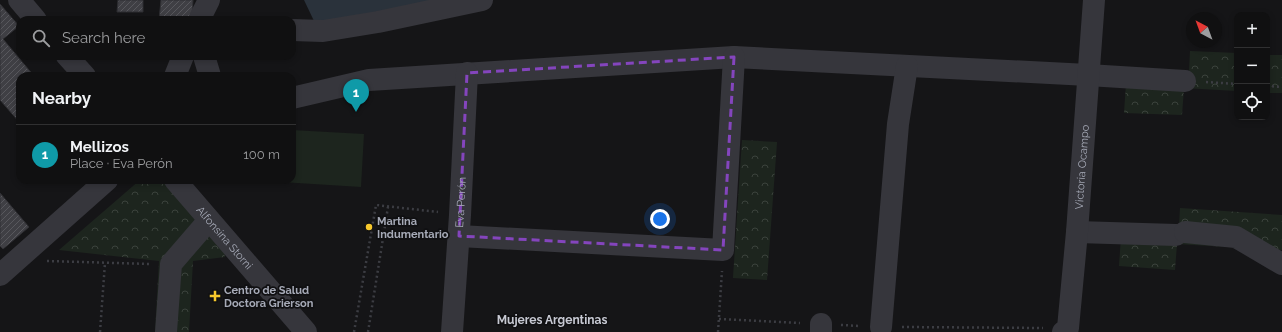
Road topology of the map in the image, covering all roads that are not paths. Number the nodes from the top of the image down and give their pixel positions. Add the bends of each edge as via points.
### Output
1 (19, 0) edge
2 (209, 0) edge
3 (482, 0) edge
4 (1094, 0) edge
5 (33, 16) edge
6 (201, 16) edge
7 (296, 30) edge
8 (734, 57) junction
9 (70, 60) edge
10 (181, 60) edge
11 (205, 60) edge
12 (907, 66) junction
13 (81, 72) edge
14 (177, 72) edge
15 (209, 72) edge
16 (466, 73) junction
17 (1088, 75) junction
18 (1186, 81) road end
19 (296, 97) edge
20 (102, 184) edge
21 (178, 184) edge
22 (209, 220) junction
23 (1077, 232) junction
24 (458, 236) junction
25 (1282, 264) edge
26 (8, 268) edge
27 (881, 327) road end
28 (1065, 330) edge
29 (166, 332) edge
30 (306, 332) edge
31 (452, 332) edge

1 - 5 street
2 - 6 street
3 - 7 street via 323,31
4 - 17 street, Victoria Ocampo
8 - 12 street
8 - 16 street
8 - 24 street via 723,250
9 - 13 street
10 - 14 street
11 - 15 street
12 - 17 street
12 - 27 street via 898,124
16 - 19 street via 369,80
16 - 24 street, Eva Perón
17 - 18 street
17 - 23 street, Victoria Ocampo
20 - 26 street
21 - 22 street, Alfonsina Storni
22 - 29 street via 171,264
22 - 30 street, Alfonsina Storni
23 - 25 street via 1236,237
23 - 28 street, Victoria Ocampo
24 - 31 street, Eva Perón

